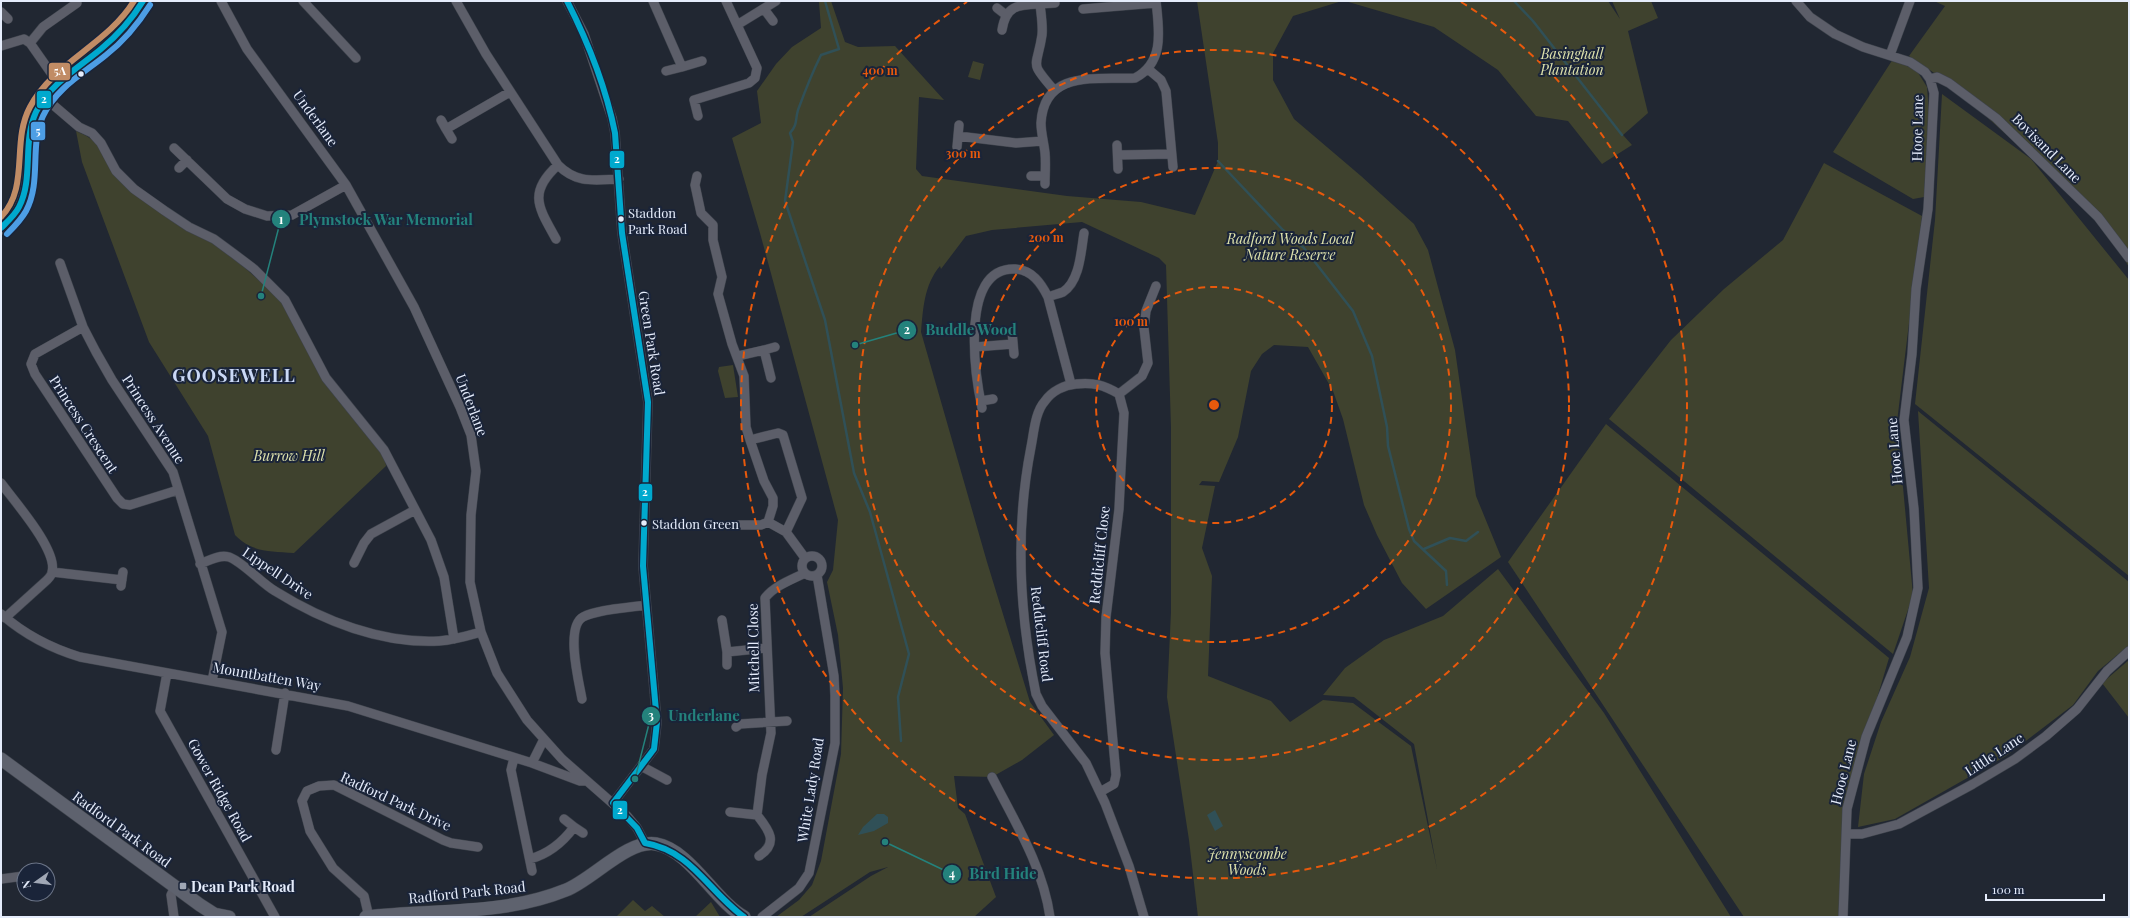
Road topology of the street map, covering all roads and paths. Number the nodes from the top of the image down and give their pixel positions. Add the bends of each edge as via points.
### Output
1 (143, 1) edge
2 (221, 1) edge
3 (303, 1) edge
4 (456, 1) edge
5 (567, 1) edge
6 (653, 1) edge
7 (726, 1) edge
8 (776, 1) edge
9 (1796, 1) edge
10 (1910, 1) edge
11 (1156, 2) edge
12 (77, 3) dead end
13 (1055, 3) dead end
14 (1040, 4) junction
15 (1088, 6) edge
16 (996, 8) dead end
17 (764, 9) junction
18 (1006, 15) junction
19 (773, 21) dead end
20 (737, 25) junction
21 (1002, 30) dead end
22 (30, 43) junction
23 (1, 46) edge
24 (1890, 55) junction
25 (356, 58) dead end
26 (702, 61) dead end
27 (682, 67) junction
28 (1148, 69) junction
29 (666, 71) dead end
30 (1930, 79) junction
31 (58, 83) junction
32 (1054, 90) junction
33 (510, 92) junction
34 (45, 98) junction
35 (698, 116) dead end
36 (441, 120) dead end
37 (959, 125) dead end
38 (446, 129) junction
39 (958, 136) junction
40 (452, 140) dead end
41 (1043, 141) junction
42 (1117, 145) dead end
43 (957, 146) dead end
44 (174, 148) dead end
45 (1171, 154) junction
46 (1118, 155) junction
47 (187, 160) junction
48 (558, 165) junction
49 (1173, 167) dead end
50 (179, 168) dead end
51 (1118, 169) dead end
52 (698, 176) dead end
53 (1031, 176) dead end
54 (619, 179) junction
55 (346, 185) junction
56 (1, 228) edge
57 (1084, 233) dead end
58 (556, 239) dead end
59 (2129, 258) edge
60 (64, 267) dead end
61 (1156, 286) dead end
62 (1048, 297) junction
63 (83, 327) junction
64 (1012, 331) dead end
65 (1013, 344) junction
66 (775, 347) dead end
67 (975, 347) junction
68 (764, 350) junction
69 (1014, 354) dead end
70 (738, 356) junction
71 (771, 378) dead end
72 (1071, 384) junction
73 (1119, 394) junction
74 (993, 399) dead end
75 (750, 440) junction
76 (1, 483) edge
77 (178, 490) junction
78 (415, 510) junction
79 (768, 522) junction
80 (737, 525) dead end
81 (786, 532) junction
82 (805, 558) junction
83 (354, 563) dead end
84 (200, 564) junction
85 (52, 572) junction
86 (805, 573) junction
87 (816, 575) junction
88 (122, 579) dead end
89 (646, 605) junction
90 (3, 616) edge
91 (722, 620) dead end
92 (481, 632) junction
93 (454, 639) junction
94 (766, 648) junction
95 (2129, 651) edge
96 (727, 652) junction
97 (727, 665) dead end
98 (167, 673) junction
99 (212, 681) junction
100 (285, 693) junction
101 (582, 699) dead end
102 (787, 721) dead end
103 (770, 722) junction
104 (736, 727) dead end
105 (544, 739) junction
106 (274, 743) dead end
107 (514, 758) junction
108 (1, 759) edge
109 (532, 763) junction
110 (641, 766) junction
111 (992, 777) dead end
112 (667, 780) dead end
113 (587, 781) junction
114 (1100, 792) junction
115 (612, 803) junction
116 (730, 812) dead end
117 (757, 815) junction
118 (564, 819) dead end
119 (574, 827) junction
120 (583, 833) dead end
121 (1846, 834) junction
122 (645, 844) junction
123 (478, 847) dead end
124 (759, 856) dead end
125 (530, 859) junction
126 (532, 870) dead end
127 (16, 877) edge
128 (1, 879) edge
129 (175, 887) junction
130 (727, 903) junction
131 (174, 917) edge
132 (229, 917) edge
133 (275, 917) edge
134 (366, 917) edge
135 (369, 917) edge
136 (729, 917) edge
137 (744, 917) edge
138 (762, 917) edge
139 (1050, 917) edge
140 (1144, 917) edge
141 (1843, 917) edge

1 - 31 street via 123,30
2 - 55 street, Underlane via 247,49
3 - 25 street
4 - 33 street
5 - 54 street, Green Park Road via 584,34 612,118
6 - 27 street
7 - 20 street
8 - 17 street
9 - 24 street, Hooe Lane via 1810,17 1835,34 1863,47
10 - 24 street
11 - 15 street
11 - 28 street via 1158,47 1156,59
12 - 22 street via 42,27
13 - 14 street
14 - 18 street via 1021,5 1011,9
14 - 32 street via 1042,33 1034,63
16 - 18 street
17 - 19 street
17 - 20 street
18 - 21 street
20 - 35 street via 757,68 755,78 749,83 694,100
22 - 23 street via 24,39
22 - 31 street
24 - 30 street, Hooe Lane via 1910,62 1925,72
26 - 27 street
27 - 29 street
28 - 32 street via 1135,78 1072,81
28 - 45 street via 1160,80 1166,91
30 - 59 street, Bovisand Lane via 1937,77 1949,83 1996,118 2098,217
30 - 121 street, Hooe Lane via 1934,93 1934,115 1928,209 1916,289 1904,420 1915,522 1918,588 1907,637 1866,737 1847,809
31 - 34 street
32 - 41 street via 1043,110
33 - 38 street
33 - 48 street
34 - 56 street via 36,114 27,145 25,189 20,206
34 - 78 street via 79,127 92,133 101,143 116,171 134,189 189,227 214,239 254,269 285,300 326,378 384,450
36 - 38 street
37 - 39 street
38 - 40 street
39 - 41 street via 1016,143
39 - 43 street
41 - 53 street via 1045,180
42 - 46 street
44 - 47 street
45 - 46 street
45 - 49 street
46 - 51 street
47 - 50 street
47 - 55 street via 227,199 245,209 267,216 292,215
48 - 54 street via 567,174 578,179
48 - 58 street via 547,176 538,200 547,230
52 - 70 street via 695,185 701,213 713,225 713,240 722,277 718,294 732,344
54 - 89 street, Green Park Road via 622,232 648,402 643,566
55 - 92 street, Underlane via 414,307 471,435 476,471 471,515 470,582
57 - 62 street via 1077,248 1079,266 1072,282 1064,291
60 - 63 street, Princess Avenue
61 - 73 street via 1146,311 1144,328 1148,363 1142,376
62 - 67 street via 1032,275 1008,269 994,274 983,285 978,297
62 - 72 street
63 - 77 street, Princess Avenue via 112,380 173,472
63 - 77 street, Princess Crescent via 35,354 31,364 35,374 116,498 123,504 130,505
64 - 65 street
65 - 67 street
65 - 69 street
66 - 68 street
67 - 74 street via 976,382 982,405
68 - 70 street
68 - 71 street
70 - 75 street via 744,376 746,427
72 - 73 street via 1094,383
72 - 114 street, Reddicliff Road via 1059,389 1044,401 1036,420 1022,502 1022,608 1036,694 1042,706 1086,763
73 - 114 street, Reddicliff Close via 1124,412 1119,510 1106,616 1105,653 1116,775 1114,784
75 - 79 street via 764,481 773,498
75 - 81 street via 778,433 783,435 802,498
76 - 85 street via 47,546 52,560
77 - 84 street, Princess Avenue
78 - 83 street via 371,534
78 - 93 street via 439,559
79 - 80 street via 761,525
79 - 81 street
81 - 82 street
82 - 86 street via 801,564
82 - 87 street, White Lady Road via 811,555 821,560 822,568
84 - 93 street, Lippell Drive via 227,556 237,560 279,594 304,609 340,624 413,640
84 - 99 street, Princess Avenue via 222,632
85 - 88 street
85 - 90 street via 47,580
86 - 87 street via 809,576
86 - 94 street, Mitchell Close via 780,585 765,598
87 - 138 street, White Lady Road via 833,669 835,743 809,873 795,892
89 - 101 street via 581,618 573,633 575,686
89 - 110 street, Green Park Road via 657,722 654,749
90 - 98 street, Mountbatten Way via 38,641 59,651
91 - 96 street
92 - 93 street, Lippell Drive
92 - 105 street, Underlane via 498,673 527,720
94 - 96 street
94 - 103 street, Mitchell Close
95 - 121 street, Little Lane via 2107,671 2077,709 2015,759 1899,824 1862,834
96 - 97 street
98 - 99 street, Mountbatten Way
98 - 133 street, Gower Ridge Road via 160,711
99 - 100 street, Mountbatten Way
100 - 106 street
100 - 107 street, Mountbatten Way via 348,706
102 - 103 street
103 - 104 street via 740,724
103 - 117 street, Mitchell Close via 771,733
105 - 109 street
105 - 113 street, Underlane via 562,760
107 - 109 street, Mountbatten Way
107 - 125 street via 511,770
108 - 129 street, Radford Park Road
109 - 113 street, Mountbatten Way via 580,781
110 - 112 street
110 - 115 street, Green Park Road
111 - 139 street via 1002,788 1032,856 1041,879
113 - 115 street, Underlane
114 - 140 street, Reddicliff Road via 1129,866
115 - 122 street, Underlane via 637,828
116 - 117 street
117 - 124 street via 769,832 770,845 767,851
118 - 119 street
119 - 120 street
119 - 125 street via 548,851
121 - 141 street, Hooe Lane
122 - 130 street via 666,847 684,860
122 - 135 street, Radford Park Road via 617,857 572,888 527,904
123 - 135 street, Radford Park Drive via 443,840 334,785 319,786 307,791 302,801 310,831 333,868 364,896
125 - 126 street
127 - 128 street
129 - 131 street via 171,895
129 - 132 street, Radford Park Road via 214,914
130 - 136 street
130 - 137 street
134 - 135 street, Radford Park Road

